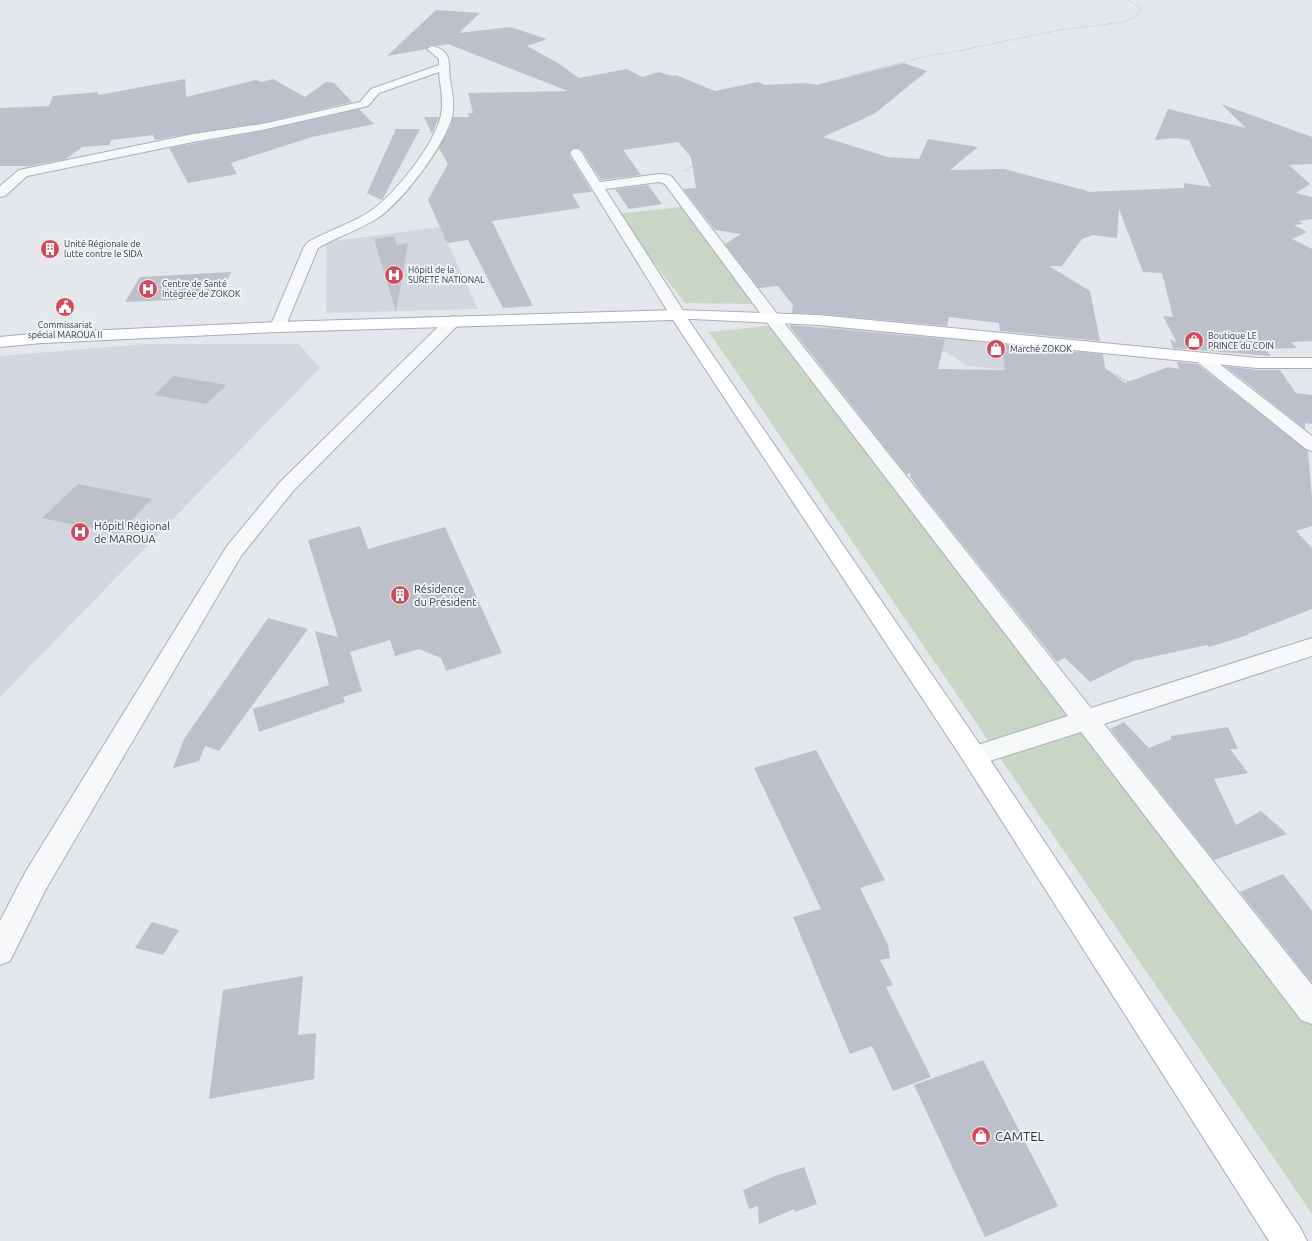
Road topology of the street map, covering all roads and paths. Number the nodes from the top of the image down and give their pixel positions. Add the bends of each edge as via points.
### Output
1 (1128, 0) edge
2 (432, 49) dead end
3 (443, 67) junction
4 (576, 153) dead end
5 (669, 181) junction
6 (597, 186) junction
7 (0, 193) edge
8 (678, 315) junction
9 (772, 318) junction
10 (454, 321) junction
11 (278, 327) junction
12 (0, 342) edge
13 (1202, 358) junction
14 (1312, 363) edge
15 (1098, 366) dead end
16 (1312, 445) edge
17 (1282, 449) dead end
18 (1312, 647) edge
19 (1086, 719) junction
20 (974, 756) junction
21 (0, 951) edge
22 (1312, 1010) edge
23 (1289, 1241) edge

1 - 5 path via 1141,8 1137,16 1124,22 1060,30 948,54 931,55 849,76 848,84 824,89 766,112 733,139
2 - 3 street via 444,58
3 - 7 street via 375,91 364,104 262,127 193,138 23,173
3 - 11 street via 447,113 444,124 423,162 408,182 378,211 313,245
4 - 6 street
5 - 6 street via 659,178
5 - 9 street
6 - 8 street
8 - 9 main road
8 - 10 main road
8 - 20 main road
9 - 13 main road via 826,321
9 - 19 street
10 - 11 main road
10 - 21 street via 287,486 234,551 36,880
11 - 12 main road
13 - 14 main road
13 - 16 street
15 - 17 path via 1231,436
18 - 19 street
19 - 20 street
19 - 22 street
20 - 23 main road

